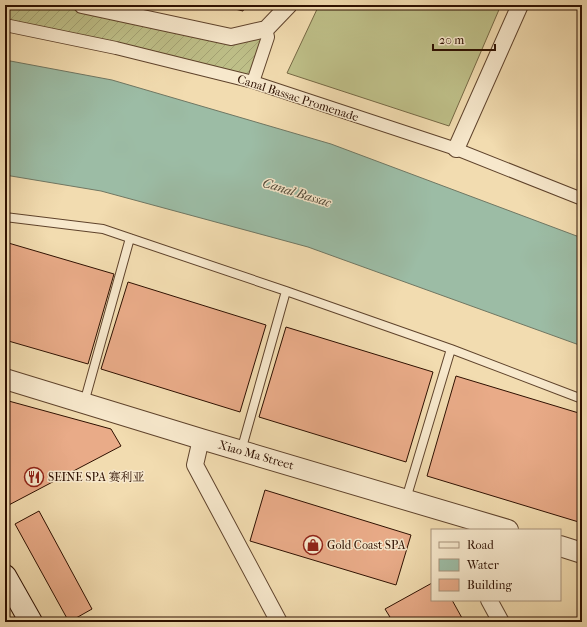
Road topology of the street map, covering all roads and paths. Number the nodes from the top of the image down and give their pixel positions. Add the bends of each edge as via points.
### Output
1 (82, 5) edge
2 (289, 5) edge
3 (520, 5) edge
4 (5, 25) edge
5 (266, 30) junction
6 (253, 82) junction
7 (456, 149) junction
8 (582, 199) edge
9 (5, 217) edge
10 (130, 238) junction
11 (286, 291) junction
12 (451, 349) junction
13 (5, 379) edge
14 (582, 399) edge
15 (84, 403) junction
16 (201, 439) junction
17 (241, 451) junction
18 (406, 500) junction
19 (462, 523) edge
20 (501, 529) edge
21 (561, 546) edge
22 (582, 553) edge
23 (5, 576) edge
24 (490, 601) edge
25 (31, 622) edge
26 (279, 622) edge
27 (501, 622) edge

1 - 5 street via 231,37
2 - 5 street
3 - 7 street
4 - 6 street, Canal Bassac Promenade via 116,48
5 - 6 street via 268,37
6 - 7 street, Canal Bassac Promenade
7 - 8 street, Canal Bassac Promenade
9 - 10 lane via 103,229
10 - 11 lane
10 - 15 lane
11 - 12 lane
11 - 17 lane
12 - 14 lane
12 - 18 lane
13 - 15 street, Xiao Ma Street
15 - 16 street, Xiao Ma Street
16 - 17 street, Xiao Ma Street
16 - 26 street via 195,465
17 - 18 street, Xiao Ma Street
18 - 19 street, Xiao Ma Street
19 - 20 street, Xiao Ma Street
21 - 22 street
23 - 25 main road
24 - 27 street

